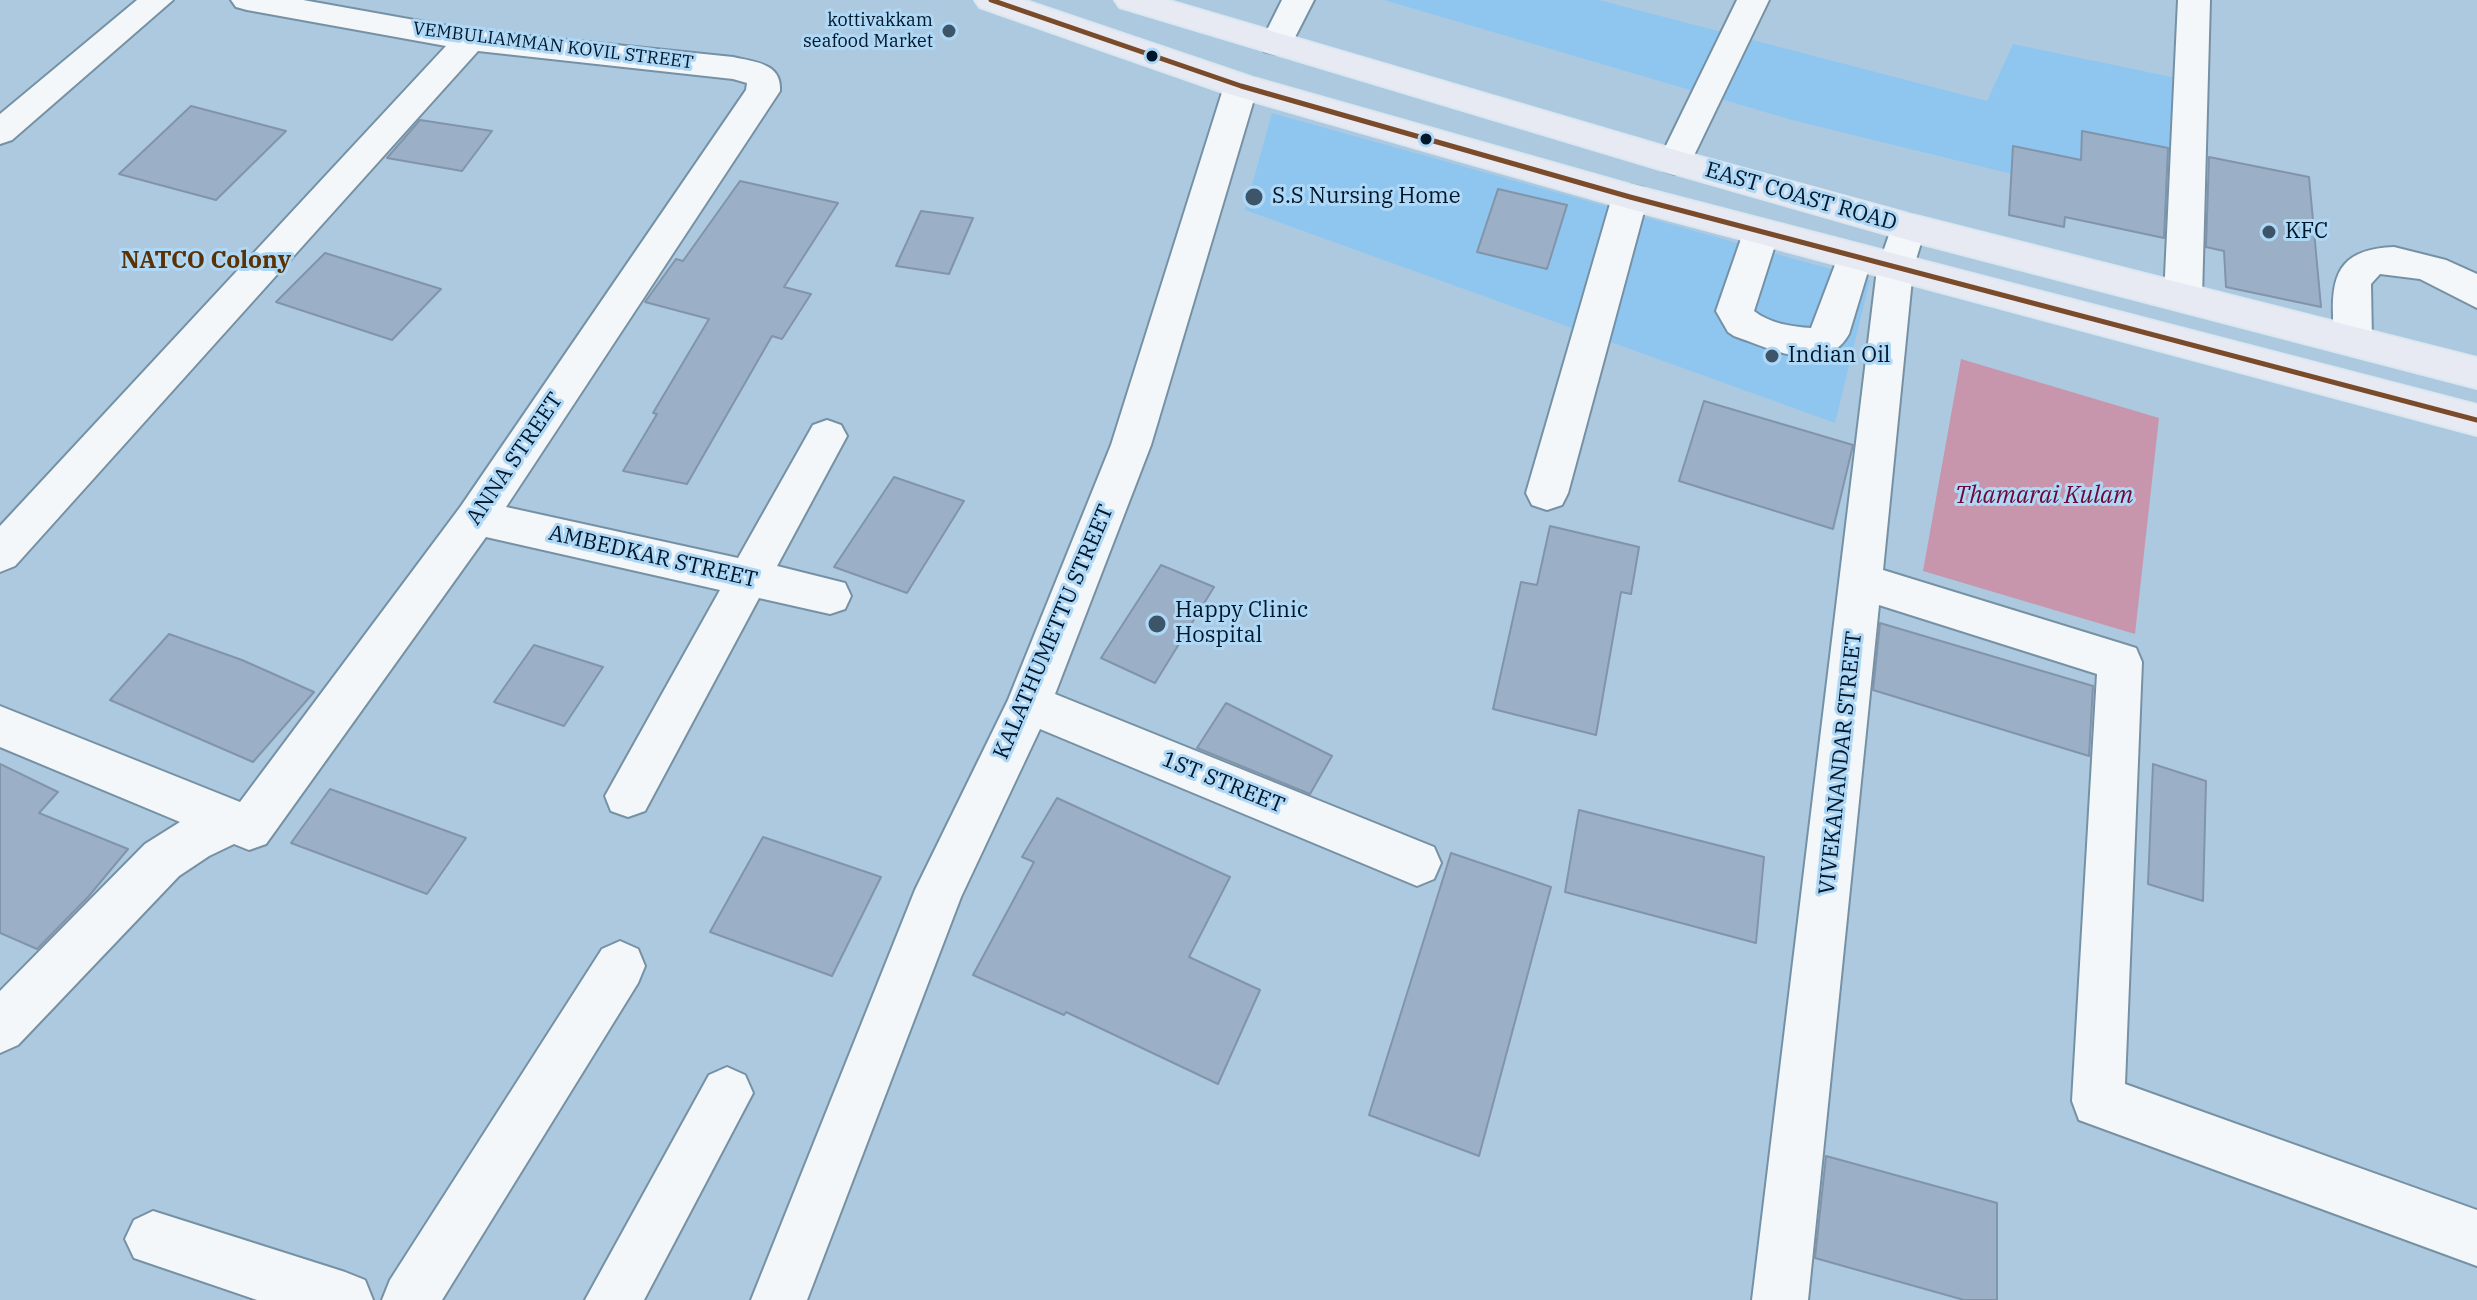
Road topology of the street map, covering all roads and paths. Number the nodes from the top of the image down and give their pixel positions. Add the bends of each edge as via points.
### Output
1 (157, 0) edge
2 (247, 0) edge
3 (991, 0) edge
4 (1131, 0) edge
5 (1298, 0) edge
6 (1753, 0) edge
7 (2194, 0) edge
8 (470, 40) junction
9 (1276, 44) junction
10 (764, 79) joint
11 (1241, 86) junction
12 (0, 132) edge
13 (1675, 162) junction
14 (1630, 197) junction
15 (1761, 233) junction
16 (1886, 251) junction
17 (2477, 294) edge
18 (2183, 297) junction
19 (2353, 341) junction
20 (2477, 373) edge
21 (2477, 420) edge
22 (827, 436) dead end
23 (1547, 493) dead end
24 (476, 518) junction
25 (0, 554) edge
26 (748, 579) junction
27 (1862, 582) junction
28 (830, 596) dead end
29 (1029, 704) junction
30 (0, 726) edge
31 (628, 796) dead end
32 (241, 824) junction
33 (1417, 863) dead end
34 (620, 966) dead end
35 (0, 1027) edge
36 (727, 1093) dead end
37 (2477, 1238) edge
38 (153, 1239) dead end
39 (782, 1299) edge
40 (345, 1300) edge
41 (410, 1300) edge
42 (613, 1300) edge
43 (1780, 1300) edge

1 - 12 street
2 - 8 street, VEMBULIAMMAN KOVIL STREET
3 - 11 main road, EAST COAST ROAD
4 - 9 main road, EAST COAST ROAD
5 - 9 street
6 - 13 street
7 - 18 street
8 - 10 street, VEMBULIAMMAN KOVIL STREET via 733,68
8 - 25 street
9 - 13 main road, EAST COAST ROAD
10 - 24 street, ANNA STREET via 752,108
11 - 14 main road, EAST COAST ROAD
11 - 29 street, KALATHUMETTU STREET via 1131,445
13 - 16 main road, EAST COAST ROAD
14 - 15 main road, EAST COAST ROAD
14 - 23 street
15 - 16 main road, EAST COAST ROAD
15 - 16 street via 1735,311 1747,326 1793,341 1818,343 1830,334
16 - 18 main road, EAST COAST ROAD
16 - 21 main road, EAST COAST ROAD
16 - 27 street, VIVEKANANDAR STREET
17 - 19 street via 2458,279 2407,262 2380,260 2362,266 2353,278
18 - 19 main road, EAST COAST ROAD
19 - 20 main road, EAST COAST ROAD
22 - 26 street
24 - 26 street, AMBEDKAR STREET
24 - 32 street, ANNA STREET
26 - 28 street, AMBEDKAR STREET
26 - 31 street
27 - 37 street via 2120,662 2098,1101
27 - 43 street, VIVEKANANDAR STREET
29 - 33 street, 1ST STREET
29 - 39 street, KALATHUMETTU STREET via 939,890
30 - 32 street
32 - 35 street via 192,840 162,860
34 - 41 street
36 - 42 street
38 - 40 street

